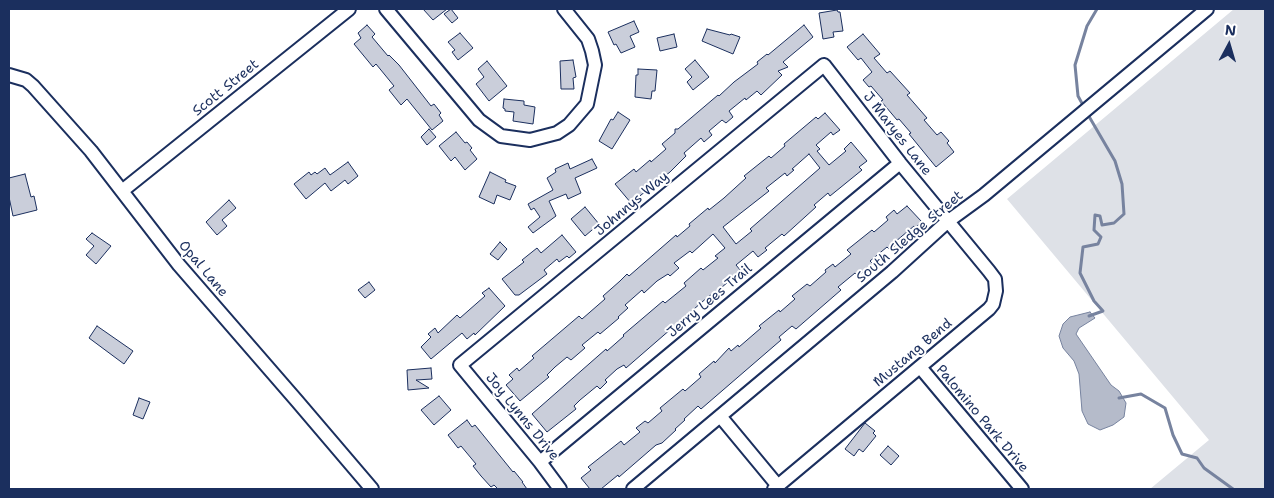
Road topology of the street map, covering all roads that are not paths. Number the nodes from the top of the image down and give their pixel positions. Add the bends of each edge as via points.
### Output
1 (349, 9) edge
2 (386, 9) edge
3 (564, 9) edge
4 (1207, 9) edge
5 (824, 65) joint
6 (9, 75) edge
7 (900, 163) junction
8 (122, 191) junction
9 (947, 222) junction
10 (460, 365) joint
11 (920, 367) junction
12 (720, 416) junction
13 (540, 462) junction
14 (776, 488) edge
15 (1019, 488) edge
16 (372, 489) edge
17 (560, 489) edge
18 (633, 489) edge

1 - 8 street, Scott Street
2 - 3 street via 479,120 501,136 530,140 557,133 569,125 587,104 595,65 592,51 588,39
4 - 9 street, South Sledge Street via 984,195
5 - 7 street, J Maryes Lane
5 - 10 street, Johnnys Way
6 - 8 street, Opal Lane via 34,86
7 - 9 street, J Maryes Lane
7 - 13 street, Jerry Lees Trail
8 - 16 street, Opal Lane via 179,266
9 - 11 street, Mustang Bend via 994,279 995,298 989,309
9 - 12 street, South Sledge Street
10 - 13 street, Joy Lynns Drive
11 - 14 street, Mustang Bend
11 - 15 street, Palomino Park Drive
12 - 14 street
12 - 18 street, South Sledge Street
13 - 17 street, Joy Lynns Drive

